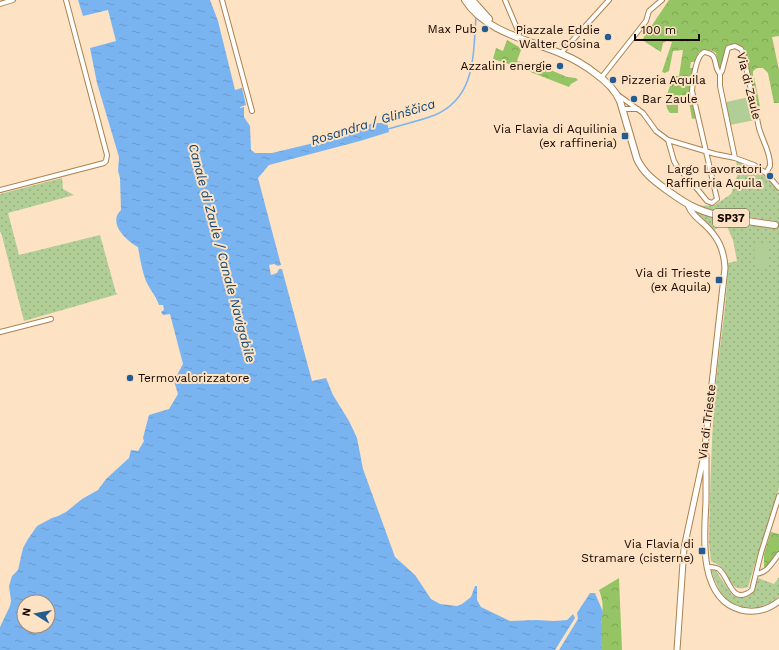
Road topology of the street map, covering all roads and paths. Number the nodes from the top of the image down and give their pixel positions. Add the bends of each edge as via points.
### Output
1 (13, 0) edge
2 (66, 0) edge
3 (222, 0) edge
4 (465, 0) edge
5 (505, 0) edge
6 (609, 0) edge
7 (662, 0) edge
8 (473, 2) edge
9 (0, 4) edge
10 (499, 29) junction
11 (518, 37) junction
12 (561, 53) junction
13 (720, 74) junction
14 (601, 78) junction
15 (616, 93) junction
16 (622, 109) junction
17 (638, 109) junction
18 (252, 111) dead end
19 (668, 140) junction
20 (706, 151) junction
21 (735, 158) junction
22 (766, 173) junction
23 (779, 188) edge
24 (0, 190) edge
25 (688, 205) junction
26 (775, 225) dead end
27 (51, 319) dead end
28 (0, 332) edge
29 (706, 439) junction
30 (779, 496) edge
31 (779, 554) edge
32 (708, 567) junction
33 (756, 574) junction
34 (779, 601) edge
35 (677, 650) edge

1 - 9 street
2 - 24 street via 107,155 106,161
3 - 18 street
4 - 10 main road, SP37 via 475,12
5 - 11 street via 519,33
6 - 12 street
7 - 14 street via 649,11 646,21
8 - 10 main road, SP37
10 - 11 main road, SP37
11 - 12 main road, SP37
12 - 14 main road, SP37
13 - 20 street, Via di Zaule via 712,54 702,53 692,91
13 - 21 street, Via di Zaule via 720,86
13 - 22 street, Via di Zaule via 728,48 739,47 743,53 761,134 771,163
14 - 15 main road, SP37
15 - 16 main road, SP37
15 - 17 street
16 - 17 street
16 - 25 main road, SP37 via 640,166 657,183
17 - 19 street via 656,131
19 - 20 street
19 - 20 street, Via di Zaule via 678,168 707,201 712,203 716,199
20 - 21 street
21 - 22 street
22 - 23 street
25 - 26 main road, SP37 via 719,216
25 - 29 street, Via di Trieste via 694,215 717,238 724,256
27 - 28 street
29 - 32 street via 704,542
29 - 35 street, Via di Trieste via 685,538
30 - 33 street
31 - 33 street via 767,570
32 - 33 street via 720,570 734,593 739,595 752,590
32 - 34 street via 716,592 736,608 758,611

